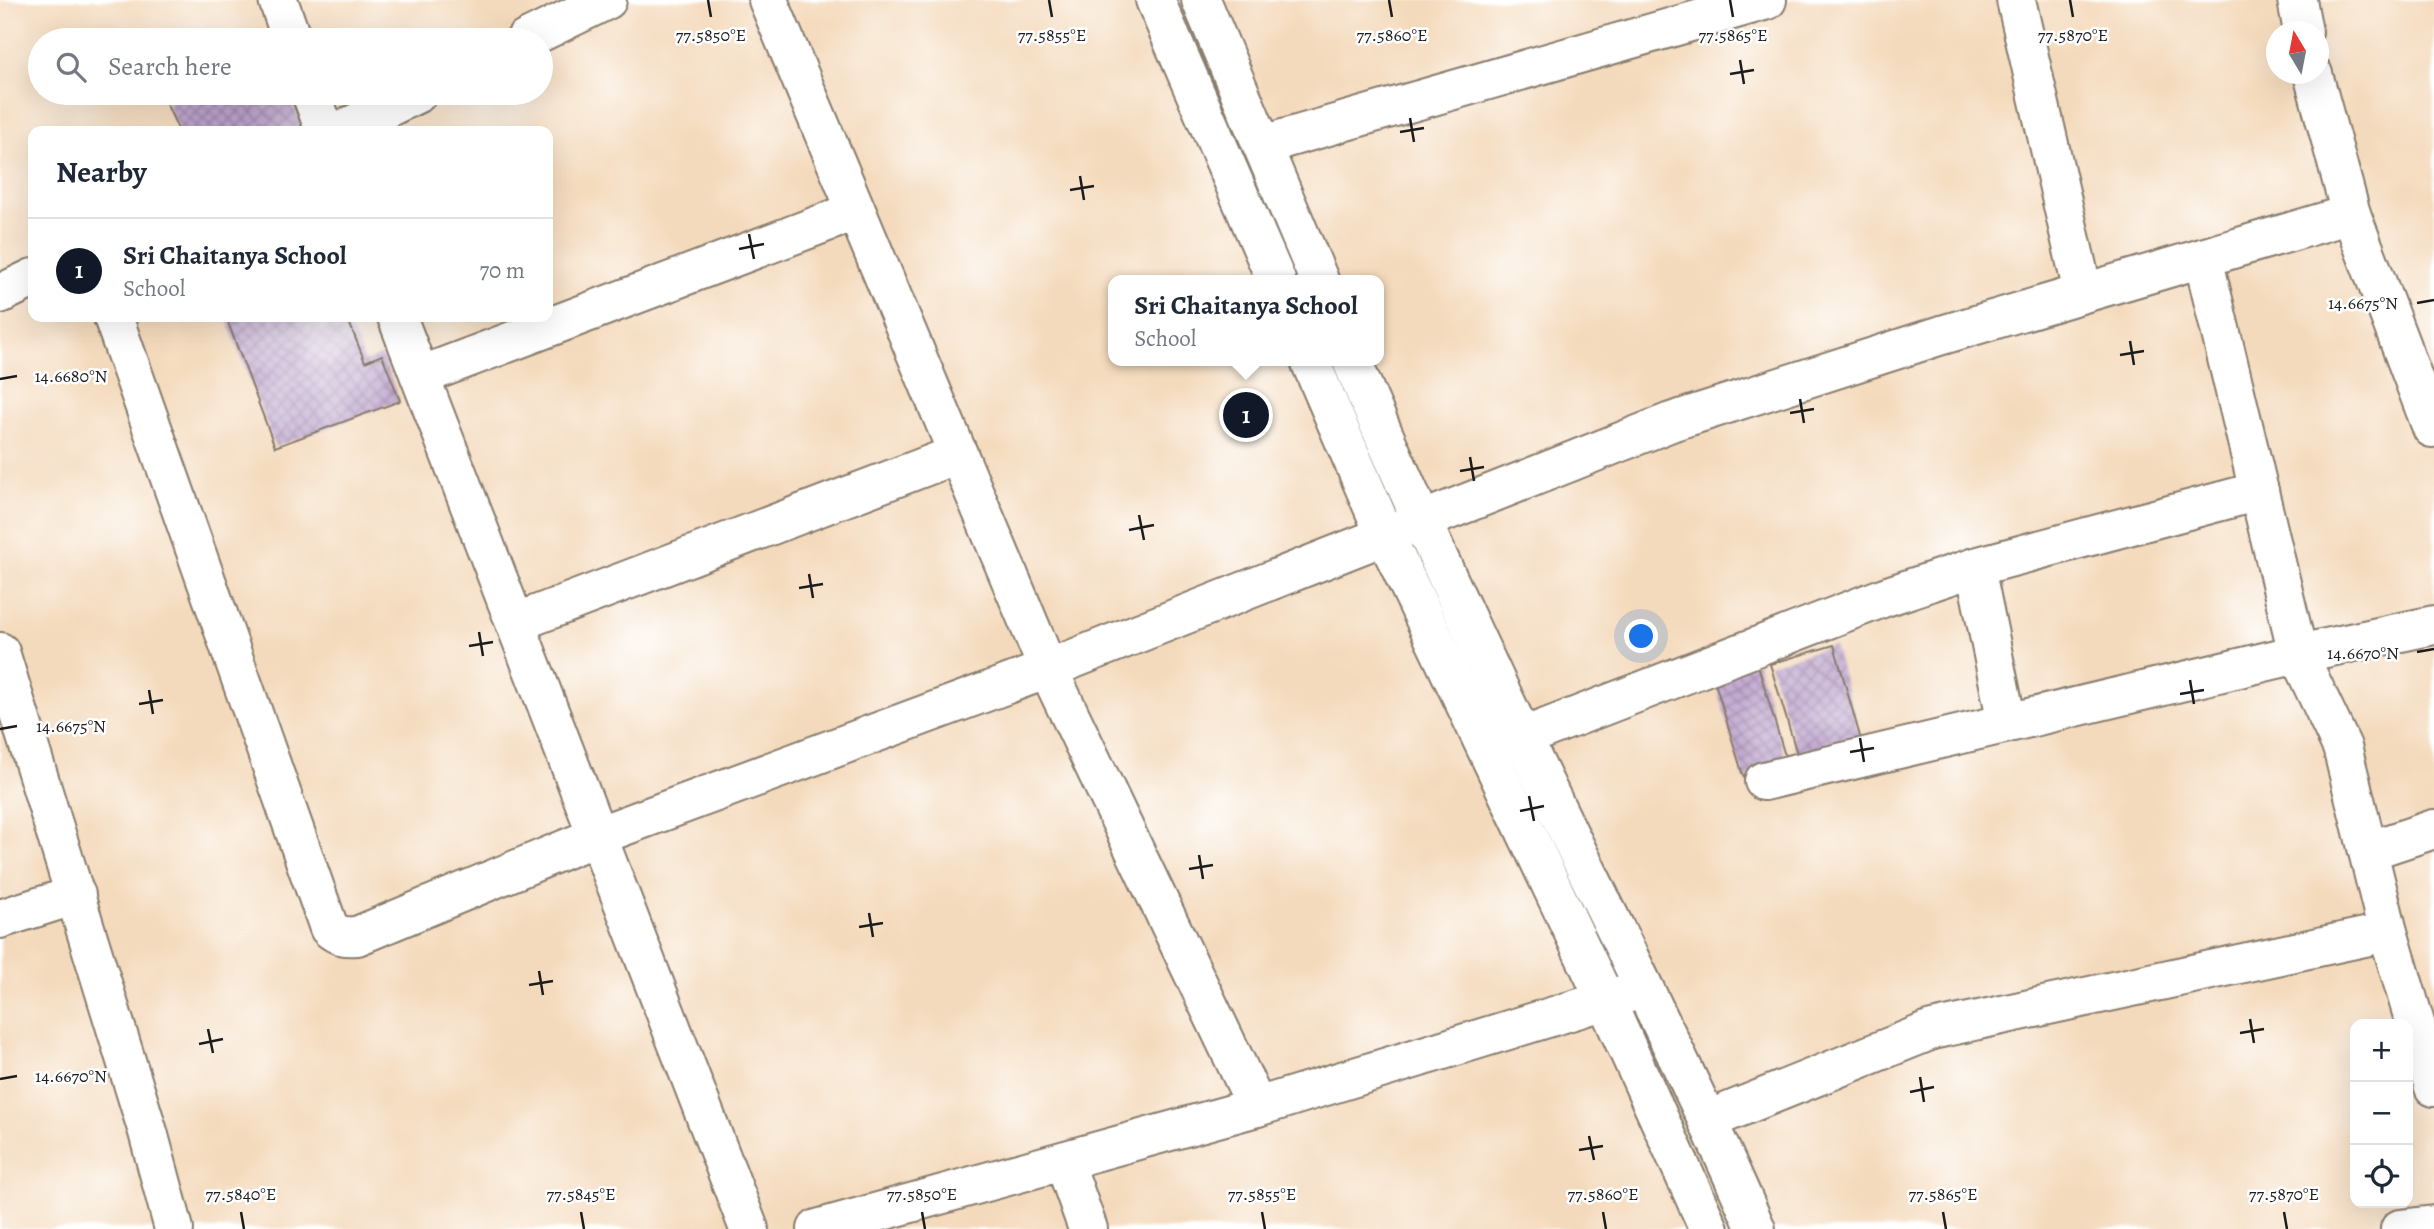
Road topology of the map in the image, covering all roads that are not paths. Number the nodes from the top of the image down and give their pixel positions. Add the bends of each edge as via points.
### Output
1 (278, 0) edge
2 (607, 0) edge
3 (768, 0) edge
4 (1155, 0) edge
5 (1200, 0) edge
6 (1767, 0) edge
7 (2017, 0) edge
8 (2297, 0) edge
9 (1653, 16) edge
10 (2301, 21) edge
11 (288, 28) edge
12 (550, 28) edge
13 (2316, 84) edge
14 (316, 105) edge
15 (393, 105) edge
16 (324, 126) edge
17 (350, 126) edge
18 (1262, 145) junction
19 (856, 211) junction
20 (2351, 214) junction
21 (2203, 258) junction
22 (1274, 275) edge
23 (1317, 275) edge
24 (28, 280) edge
25 (2083, 293) junction
26 (0, 294) edge
27 (115, 322) edge
28 (399, 322) edge
29 (1312, 366) edge
30 (1355, 366) edge
31 (420, 376) junction
32 (2434, 427) edge
33 (958, 454) junction
34 (2259, 491) junction
35 (1422, 520) junction
36 (1385, 535) junction
37 (1975, 567) junction
38 (515, 622) junction
39 (2434, 625) edge
40 (0, 652) edge
41 (2298, 654) junction
42 (1048, 669) junction
43 (2007, 723) junction
44 (1523, 737) junction
45 (1764, 781) dead end
46 (2434, 829) edge
47 (597, 836) junction
48 (2368, 851) junction
49 (76, 895) junction
50 (0, 919) edge
51 (2388, 932) junction
52 (1646, 989) junction
53 (1605, 999) junction
54 (2422, 1007) edge
55 (2434, 1087) edge
56 (1257, 1107) junction
57 (1708, 1120) junction
58 (1064, 1161) junction
59 (2434, 1225) edge
60 (174, 1229) edge
61 (750, 1229) edge
62 (817, 1229) edge
63 (1088, 1229) edge
64 (1709, 1229) edge
65 (1756, 1229) edge
66 (2400, 1229) edge

1 - 11 street
2 - 12 street
3 - 19 street
4 - 22 street
5 - 18 street
6 - 9 street
7 - 25 street
8 - 10 street
9 - 18 street
13 - 20 street
14 - 16 street
15 - 17 street
18 - 23 street
19 - 31 street
19 - 33 street
20 - 21 street
20 - 32 street
21 - 25 street
21 - 34 street
24 - 26 street
25 - 35 street via 1671,422
27 - 47 street via 329,928 347,937 357,936
28 - 31 street
29 - 36 street
30 - 35 street
31 - 38 street
33 - 38 street
33 - 42 street
34 - 37 street
34 - 41 street
35 - 36 street
35 - 44 street
36 - 42 street
36 - 53 street
37 - 43 street
37 - 44 street via 1885,597
38 - 47 street
39 - 41 street
40 - 49 street
41 - 43 street
41 - 48 street via 2342,747
42 - 47 street
42 - 56 street
43 - 45 street
44 - 52 street
46 - 48 street
47 - 61 street
48 - 51 street
49 - 50 street
49 - 60 street
51 - 54 street
51 - 57 street via 1932,1030
52 - 53 street
52 - 57 street
53 - 56 street
53 - 64 street
54 - 55 street
56 - 58 street
57 - 65 street
58 - 62 street
58 - 63 street
59 - 66 street

